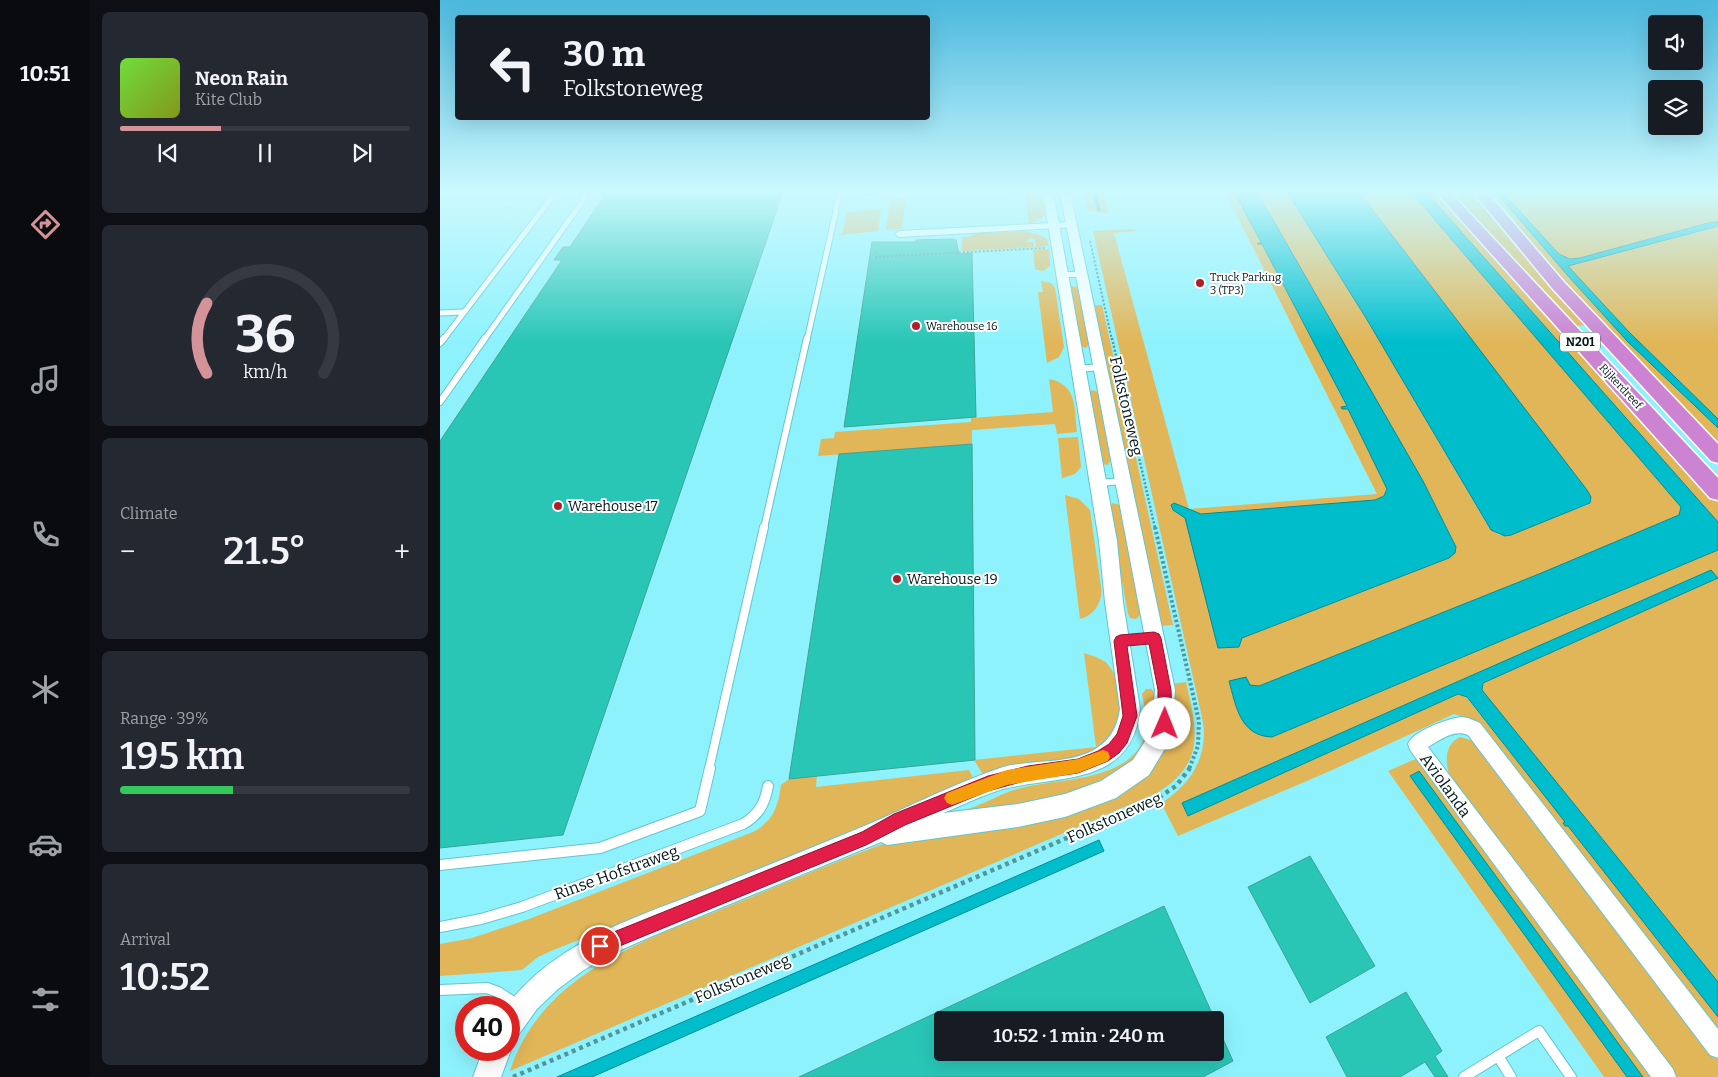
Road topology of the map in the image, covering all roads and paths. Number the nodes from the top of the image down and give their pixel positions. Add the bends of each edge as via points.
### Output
1 (517, 242) edge
2 (553, 242) edge
3 (828, 242) edge
4 (1057, 242) edge
5 (1075, 242) edge
6 (1090, 242) edge
7 (1489, 242) edge
8 (1522, 242) edge
9 (1058, 247) junction
10 (876, 252) dead end
11 (1081, 274) junction
12 (1062, 275) junction
13 (463, 312) junction
14 (440, 314) edge
15 (440, 342) edge
16 (1100, 367) junction
17 (1078, 369) junction
18 (440, 402) edge
19 (1718, 456) edge
20 (1123, 481) junction
21 (1098, 483) junction
22 (1718, 492) edge
23 (1154, 638) junction
24 (1120, 641) junction
25 (768, 786) dead end
26 (866, 838) junction
27 (440, 865) edge
28 (440, 927) edge
29 (440, 990) edge
30 (501, 996) edge
31 (520, 1009) edge
32 (1718, 1046) edge
33 (1498, 1056) junction
34 (493, 1061) edge
35 (487, 1077) edge
36 (513, 1077) edge
37 (1464, 1077) edge
38 (1512, 1077) edge
39 (1571, 1077) edge
40 (1664, 1077) edge

1 - 13 lane
2 - 18 lane
3 - 27 lane via 700,810 600,848
4 - 9 street, Folkstoneweg
5 - 11 street, Folkstoneweg
6 - 36 path, Folkstoneweg via 1199,721 1200,738 1188,772 1170,791 1155,800
7 - 22 highway, Rijkerdreef / N201
8 - 19 highway, Rijkerdreef / N201
9 - 10 path via 876,257
9 - 12 street, Folkstoneweg
11 - 12 lane
11 - 16 street, Folkstoneweg
12 - 17 street, Folkstoneweg
13 - 14 lane
13 - 15 lane
16 - 17 lane, Folkstoneweg
16 - 20 street, Folkstoneweg
17 - 21 street, Folkstoneweg
20 - 21 lane
20 - 23 street, Folkstoneweg
21 - 24 street, Folkstoneweg
23 - 24 lane
23 - 26 street, Folkstoneweg via 1165,690 1165,724 1153,753 1128,779 1107,791 1033,814 918,827
24 - 26 street, Folkstoneweg via 1130,716 1122,738 1110,752 1078,766 1022,774 988,784 900,819
25 - 28 lane, Rinse Hofstraweg via 761,811 744,824 522,907
26 - 31 street, Folkstoneweg via 593,948 547,979
29 - 30 lane via 487,988
32 - 40 street, Aviolanda via 1474,729 1459,725 1416,744
33 - 37 lane
33 - 38 lane
33 - 39 lane via 1539,1031
34 - 35 street

